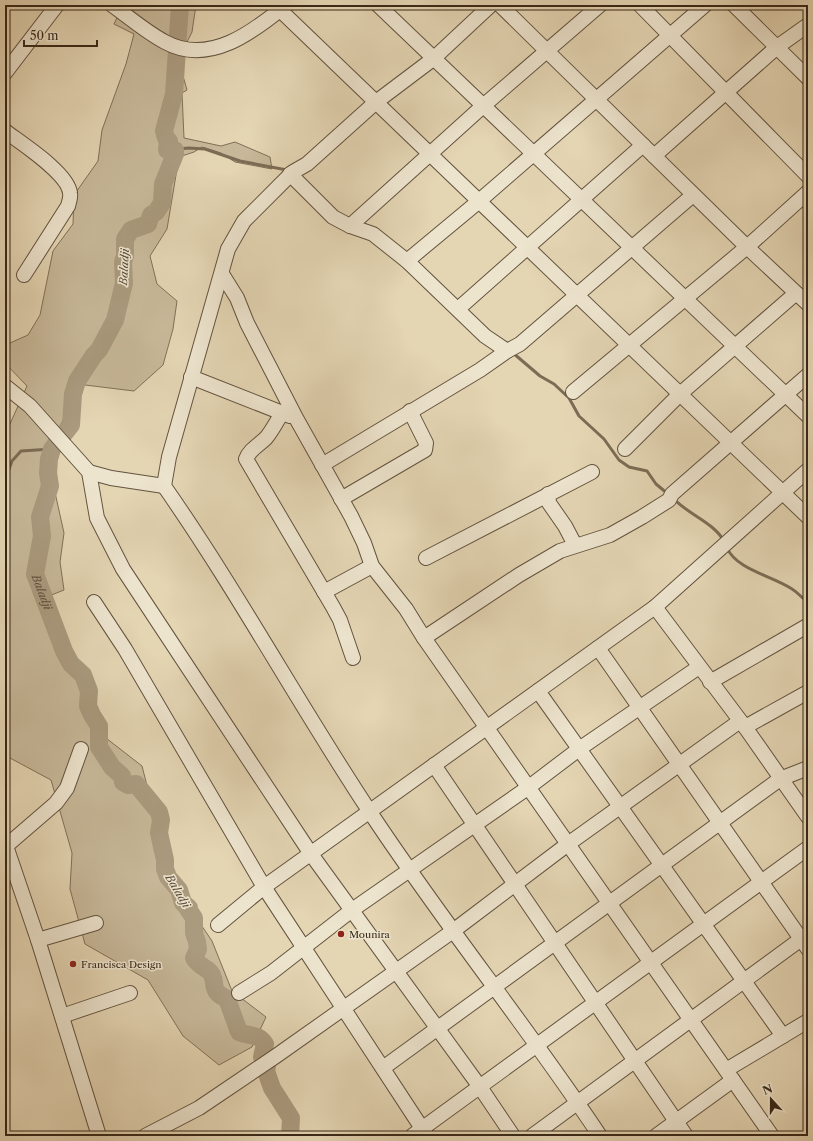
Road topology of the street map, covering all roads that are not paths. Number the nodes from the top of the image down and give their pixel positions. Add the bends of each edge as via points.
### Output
1 (56, 5) edge
2 (112, 5) edge
3 (378, 5) edge
4 (491, 5) edge
5 (500, 5) edge
6 (600, 5) edge
7 (640, 5) edge
8 (704, 5) edge
9 (734, 5) edge
10 (283, 8) edge
11 (808, 25) edge
12 (670, 35) junction
13 (777, 47) junction
14 (546, 51) junction
15 (433, 59) junction
16 (5, 73) edge
17 (808, 78) edge
18 (727, 92) junction
19 (596, 100) junction
20 (376, 102) junction
21 (482, 106) junction
22 (5, 131) edge
23 (643, 145) junction
24 (429, 154) junction
25 (533, 154) junction
26 (654, 156) junction
27 (292, 173) junction
28 (808, 176) edge
29 (808, 192) edge
30 (693, 195) junction
31 (582, 200) junction
32 (478, 202) junction
33 (350, 226) junction
34 (747, 247) junction
35 (528, 248) junction
36 (633, 249) junction
37 (407, 261) junction
38 (222, 274) junction
39 (24, 275) dead end
40 (577, 294) junction
41 (795, 294) junction
42 (685, 299) junction
43 (808, 304) edge
44 (458, 309) junction
45 (629, 345) junction
46 (734, 346) junction
47 (507, 350) junction
48 (808, 375) edge
49 (192, 377) junction
50 (5, 386) edge
51 (573, 392) dead end
52 (680, 394) junction
53 (785, 394) junction
54 (410, 411) junction
55 (282, 413) junction
56 (808, 416) edge
57 (296, 418) junction
58 (731, 443) junction
59 (625, 449) dead end
60 (322, 465) junction
61 (808, 470) edge
62 (90, 472) junction
63 (592, 472) dead end
64 (164, 486) junction
65 (782, 493) junction
66 (548, 494) junction
67 (341, 499) junction
68 (808, 517) edge
69 (575, 545) junction
70 (426, 558) dead end
71 (372, 566) junction
72 (324, 592) junction
73 (94, 602) dead end
74 (655, 607) junction
75 (807, 626) dead end
76 (424, 638) junction
77 (598, 648) junction
78 (353, 658) dead end
79 (699, 667) junction
80 (710, 682) junction
81 (538, 691) junction
82 (808, 692) edge
83 (640, 708) junction
84 (743, 724) junction
85 (487, 727) junction
86 (81, 749) dead end
87 (579, 749) junction
88 (679, 764) junction
89 (434, 766) junction
90 (808, 768) edge
91 (780, 779) junction
92 (529, 787) junction
93 (621, 808) junction
94 (806, 811) edge
95 (369, 812) junction
96 (719, 822) junction
97 (475, 825) junction
98 (568, 844) junction
99 (6, 845) edge
100 (808, 848) edge
101 (311, 854) junction
102 (661, 866) junction
103 (410, 870) junction
104 (761, 882) junction
105 (515, 885) junction
106 (264, 887) junction
107 (610, 903) junction
108 (352, 910) junction
109 (96, 923) dead end
110 (218, 925) dead end
111 (704, 925) junction
112 (453, 931) junction
113 (38, 940) junction
114 (806, 940) edge
115 (555, 943) junction
116 (304, 948) junction
117 (651, 962) junction
118 (395, 970) junction
119 (744, 981) junction
120 (494, 988) junction
121 (130, 993) dead end
122 (239, 993) dead end
123 (596, 1004) junction
124 (343, 1008) junction
125 (62, 1016) junction
126 (691, 1019) junction
127 (808, 1021) edge
128 (437, 1028) junction
129 (782, 1036) junction
130 (538, 1046) junction
131 (635, 1061) junction
132 (383, 1068) junction
133 (730, 1075) junction
134 (480, 1087) junction
135 (578, 1103) junction
136 (676, 1121) junction
137 (420, 1134) edge
138 (99, 1136) edge
139 (145, 1136) edge
140 (513, 1136) edge
141 (532, 1136) edge
142 (600, 1136) edge
143 (656, 1136) edge
144 (686, 1136) edge
145 (772, 1136) edge

1 - 16 street
2 - 10 street via 165,42 187,49 208,50 231,43
3 - 15 street
4 - 15 street
5 - 14 street
6 - 14 street
7 - 12 street
8 - 12 street
9 - 13 street
10 - 20 street
11 - 13 street
12 - 18 street
12 - 19 street
13 - 17 street
13 - 18 street
14 - 19 street
14 - 21 street
15 - 20 street
15 - 21 street
18 - 26 street
18 - 28 street
19 - 23 street
19 - 25 street
20 - 24 street
20 - 27 street via 307,164
21 - 24 street
21 - 25 street
22 - 39 street via 55,170 66,182 70,193 68,206
23 - 26 street
23 - 31 street
24 - 32 street
24 - 33 street
25 - 31 street
25 - 32 street
26 - 30 street
27 - 33 street via 333,217
27 - 38 street via 244,221 228,249
29 - 34 street
30 - 34 street
30 - 36 street
31 - 35 street
31 - 36 street
32 - 35 street
32 - 37 street
33 - 37 street via 372,234
34 - 41 street
34 - 42 street
35 - 40 street
35 - 44 street
36 - 40 street
36 - 42 street
37 - 44 street
38 - 49 street
38 - 57 street
40 - 45 street
40 - 47 street via 520,344
41 - 43 street
41 - 46 street
42 - 45 street
42 - 46 street
44 - 47 street via 485,336
45 - 51 street
45 - 52 street
46 - 52 street
46 - 53 street
47 - 54 street via 480,370
48 - 53 street
49 - 55 street
49 - 64 street via 169,457
50 - 62 street via 30,406
52 - 58 street
52 - 59 street
53 - 56 street
53 - 58 street
54 - 60 street
54 - 67 street via 426,443 424,450
55 - 57 street
55 - 72 street via 267,437 248,453 246,459
57 - 60 street
58 - 65 street
58 - 69 street via 642,518 610,535
60 - 67 street
61 - 65 street
62 - 64 street
62 - 101 street via 97,518 123,569
63 - 66 street
64 - 95 street
65 - 68 street
65 - 74 street
66 - 69 street via 549,503
66 - 70 street
67 - 71 street
69 - 76 street via 519,575
71 - 72 street
71 - 76 street via 406,609
72 - 78 street via 340,620
73 - 106 street via 125,649
74 - 77 street
74 - 79 street
75 - 80 street
76 - 85 street
77 - 81 street
77 - 83 street
79 - 80 street
79 - 83 street
80 - 84 street
81 - 85 street
81 - 87 street
82 - 84 street
83 - 87 street
83 - 88 street
84 - 88 street
84 - 91 street
85 - 89 street
85 - 92 street
86 - 99 street via 67,788 56,803
87 - 92 street
87 - 93 street
88 - 93 street
88 - 96 street
89 - 95 street
89 - 97 street
90 - 91 street
91 - 94 street
91 - 96 street
92 - 97 street
92 - 98 street
93 - 98 street
93 - 102 street
95 - 101 street
95 - 103 street
96 - 102 street
96 - 104 street
97 - 103 street
97 - 105 street
98 - 105 street
98 - 107 street
99 - 113 street
100 - 104 street
101 - 106 street
101 - 108 street
102 - 107 street
102 - 111 street
103 - 108 street
103 - 112 street
104 - 111 street
104 - 114 street
105 - 112 street
105 - 115 street
106 - 110 street
106 - 116 street
107 - 115 street
107 - 117 street
108 - 116 street
108 - 118 street
109 - 113 street
111 - 117 street
111 - 119 street
112 - 118 street
112 - 120 street
113 - 125 street
114 - 119 street
115 - 120 street
115 - 123 street
116 - 122 street
116 - 124 street
117 - 123 street
117 - 126 street
118 - 124 street
118 - 128 street
119 - 126 street
119 - 129 street
120 - 128 street
120 - 130 street
121 - 125 street
123 - 130 street
123 - 131 street
124 - 132 street
124 - 139 street via 199,1108
125 - 138 street
126 - 131 street
126 - 133 street
127 - 129 street
128 - 132 street
128 - 134 street
129 - 133 street
130 - 134 street
130 - 135 street
131 - 135 street
131 - 136 street
132 - 137 street
133 - 136 street
133 - 145 street
134 - 137 street
134 - 140 street
135 - 141 street
135 - 142 street
136 - 143 street
136 - 144 street

